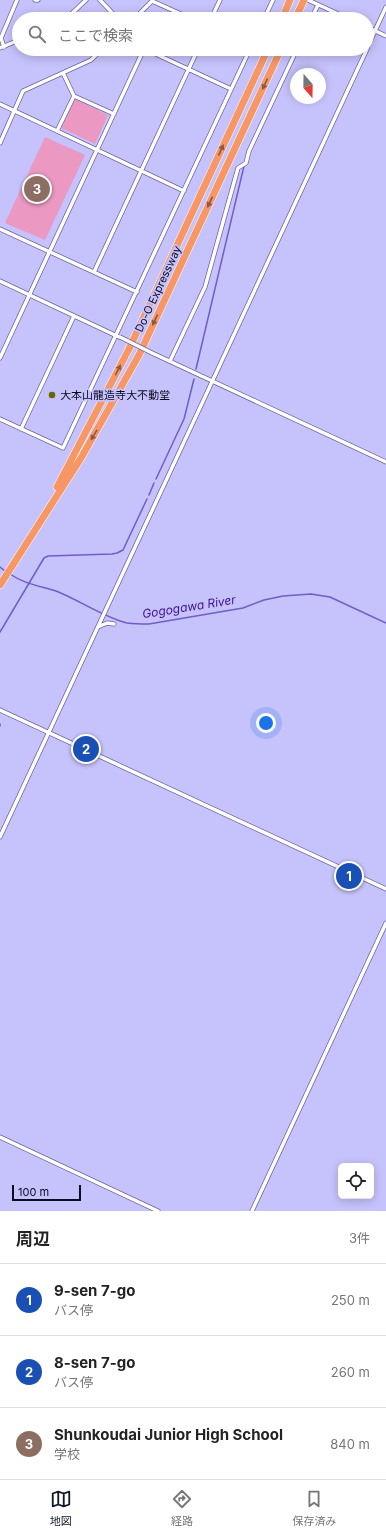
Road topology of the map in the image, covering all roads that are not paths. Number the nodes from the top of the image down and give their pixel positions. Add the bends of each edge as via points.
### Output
1 (17, 0) edge
2 (86, 0) edge
3 (100, 0) edge
4 (220, 0) edge
5 (273, 0) edge
6 (290, 0) edge
7 (304, 0) edge
8 (308, 0) edge
9 (152, 1) edge
10 (318, 5) junction
11 (386, 7) edge
12 (73, 12) edge
13 (111, 12) edge
14 (141, 12) edge
15 (176, 12) edge
16 (215, 12) edge
17 (267, 12) edge
18 (285, 12) edge
19 (298, 12) edge
20 (314, 12) edge
21 (334, 12) edge
22 (375, 31) joint
23 (386, 36) edge
24 (12, 43) edge
25 (2, 48) edge
26 (95, 56) edge
27 (142, 56) edge
28 (160, 56) edge
29 (194, 56) edge
30 (247, 56) edge
31 (265, 56) edge
32 (278, 56) edge
33 (294, 56) edge
34 (364, 56) edge
35 (188, 69) junction
36 (63, 73) junction
37 (232, 89) junction
38 (74, 96) junction
39 (0, 104) edge
40 (14, 111) junction
41 (114, 114) junction
42 (57, 131) junction
43 (0, 143) edge
44 (97, 150) junction
45 (141, 171) junction
46 (184, 191) junction
47 (0, 229) edge
48 (50, 251) junction
49 (94, 272) junction
50 (0, 281) edge
51 (137, 292) junction
52 (30, 295) junction
53 (74, 316) junction
54 (118, 337) junction
55 (0, 358) edge
56 (170, 361) junction
57 (212, 382) junction
58 (0, 419) edge
59 (21, 429) junction
60 (386, 462) edge
61 (36, 528) junction
62 (0, 585) edge
63 (114, 624) dead end
64 (98, 627) junction
65 (0, 710) edge
66 (49, 733) junction
67 (0, 837) edge
68 (386, 889) edge
69 (386, 923) edge
70 (0, 1137) edge
71 (158, 1211) edge
72 (252, 1211) edge

1 - 25 street via 1,38
2 - 12 street
3 - 13 street
4 - 16 street
5 - 17 street
6 - 18 highway
7 - 19 highway
8 - 10 street
9 - 14 street
9 - 15 street
10 - 20 street
10 - 21 street
11 - 22 street
22 - 23 street
24 - 25 street
26 - 36 street
27 - 41 street
28 - 35 street
29 - 35 street
30 - 37 street
61 -> 31 highway, Do-O Expressway via 129,349
32 -> 61 highway, Do-O Expressway via 139,354 89,444
33 - 56 street via 244,166 238,168 205,287
34 - 57 street
35 - 37 street
35 - 45 street
36 - 38 street
36 - 40 street via 23,91
37 - 46 street
38 - 41 street
38 - 42 street
39 - 40 street
40 - 42 street
40 - 43 street
41 - 44 street
42 - 44 street
44 - 45 street
44 - 48 street
45 - 46 street
45 - 49 street
46 - 51 street
47 - 48 street
48 - 49 street
48 - 52 street
49 - 51 street
50 - 52 street
51 - 54 street
52 - 53 street
52 - 55 street
53 - 54 street
53 - 59 street
54 - 56 street, bridge
54 - 59 street via 63,448
56 - 57 street
57 - 60 street
57 - 64 street
58 - 59 street
61 - 62 highway, Do-O Expressway
63 - 64 street via 107,623
64 - 66 street
65 - 66 street
66 - 67 street
66 - 68 street
69 - 72 street
70 - 71 street

